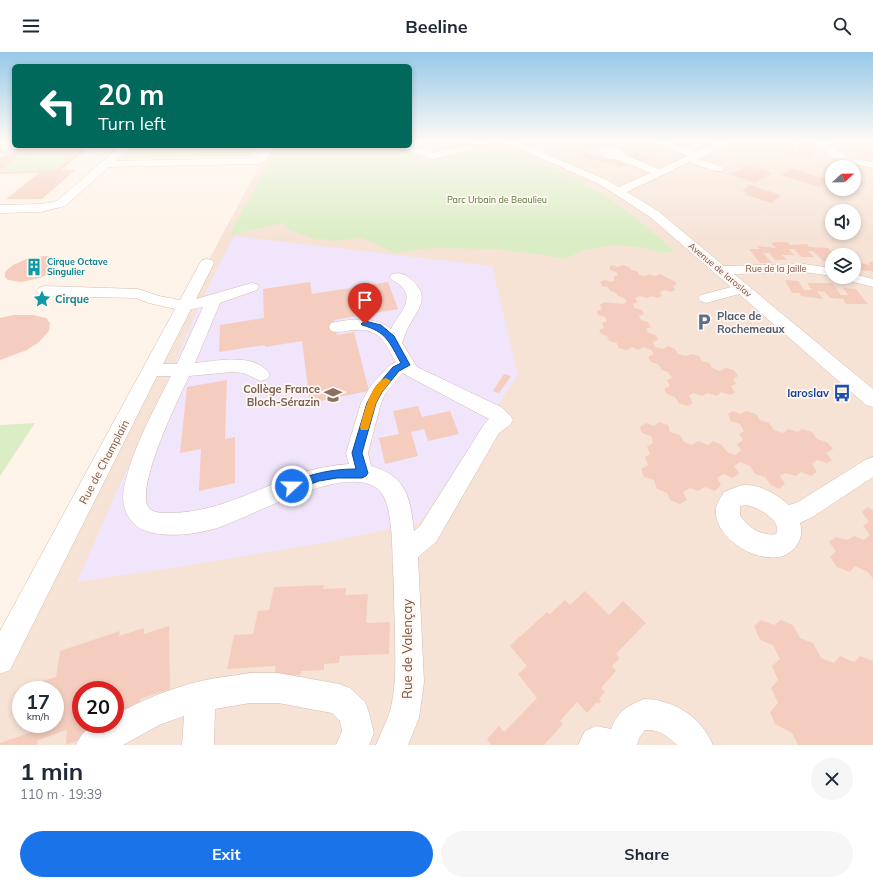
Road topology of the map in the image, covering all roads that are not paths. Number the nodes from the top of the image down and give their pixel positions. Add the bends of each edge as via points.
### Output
1 (95, 173) edge
2 (585, 173) edge
3 (660, 173) edge
4 (619, 191) junction
5 (0, 209) edge
6 (207, 263) dead end
7 (720, 270) junction
8 (825, 271) edge
9 (397, 277) dead end
10 (861, 280) edge
11 (873, 283) edge
12 (252, 287) dead end
13 (742, 289) junction
14 (44, 291) dead end
15 (706, 298) dead end
16 (213, 301) junction
17 (185, 305) junction
18 (337, 327) dead end
19 (394, 343) junction
20 (406, 365) junction
21 (151, 370) junction
22 (183, 370) junction
23 (261, 375) dead end
24 (873, 400) edge
25 (873, 466) edge
26 (362, 473) junction
27 (785, 518) dead end
28 (406, 551) junction
29 (0, 660) edge
30 (201, 696) junction
31 (92, 745) edge
32 (198, 745) edge
33 (352, 745) edge
34 (392, 745) edge
35 (594, 745) edge
36 (611, 745) edge
37 (621, 745) edge
38 (697, 745) edge

1 - 5 street via 61,204 41,208
2 - 4 street, Avenue de Iaroslav
3 - 4 street
4 - 7 street, Avenue de Iaroslav via 654,214
6 - 17 street, Rue de Champlain
7 - 8 street, Rue de la Jaille via 804,268
7 - 13 street, Avenue de Iaroslav
9 - 19 street via 406,280 414,292 415,301 400,326
10 - 11 street
12 - 16 street
13 - 15 street
13 - 24 street, Avenue de Iaroslav
14 - 17 street via 138,294 175,306
16 - 17 street
16 - 22 street
17 - 21 street, Rue de Champlain
18 - 19 street via 370,324 384,332
19 - 20 street
20 - 26 street via 396,369 378,390 371,403 357,453
20 - 28 street via 411,371 494,412 503,420 492,428 428,534
21 - 22 street
21 - 29 street, Rue de Champlain
22 - 23 street via 241,366 254,369
22 - 26 street, Rue de Valençay via 155,428 138,477 134,506 151,523 183,524 204,521 238,510 307,480 337,473
25 - 27 street via 806,509
26 - 28 street, Rue de Valençay via 380,478 393,491 401,513
28 - 34 street, Rue de Valençay via 410,668 408,698 405,716
30 - 31 street via 148,714
30 - 32 street
30 - 33 street via 250,688 278,688 339,699 354,713 358,733
35 - 36 street via 596,742
37 - 38 street via 624,733 631,722 640,716 652,714 665,716 678,724

